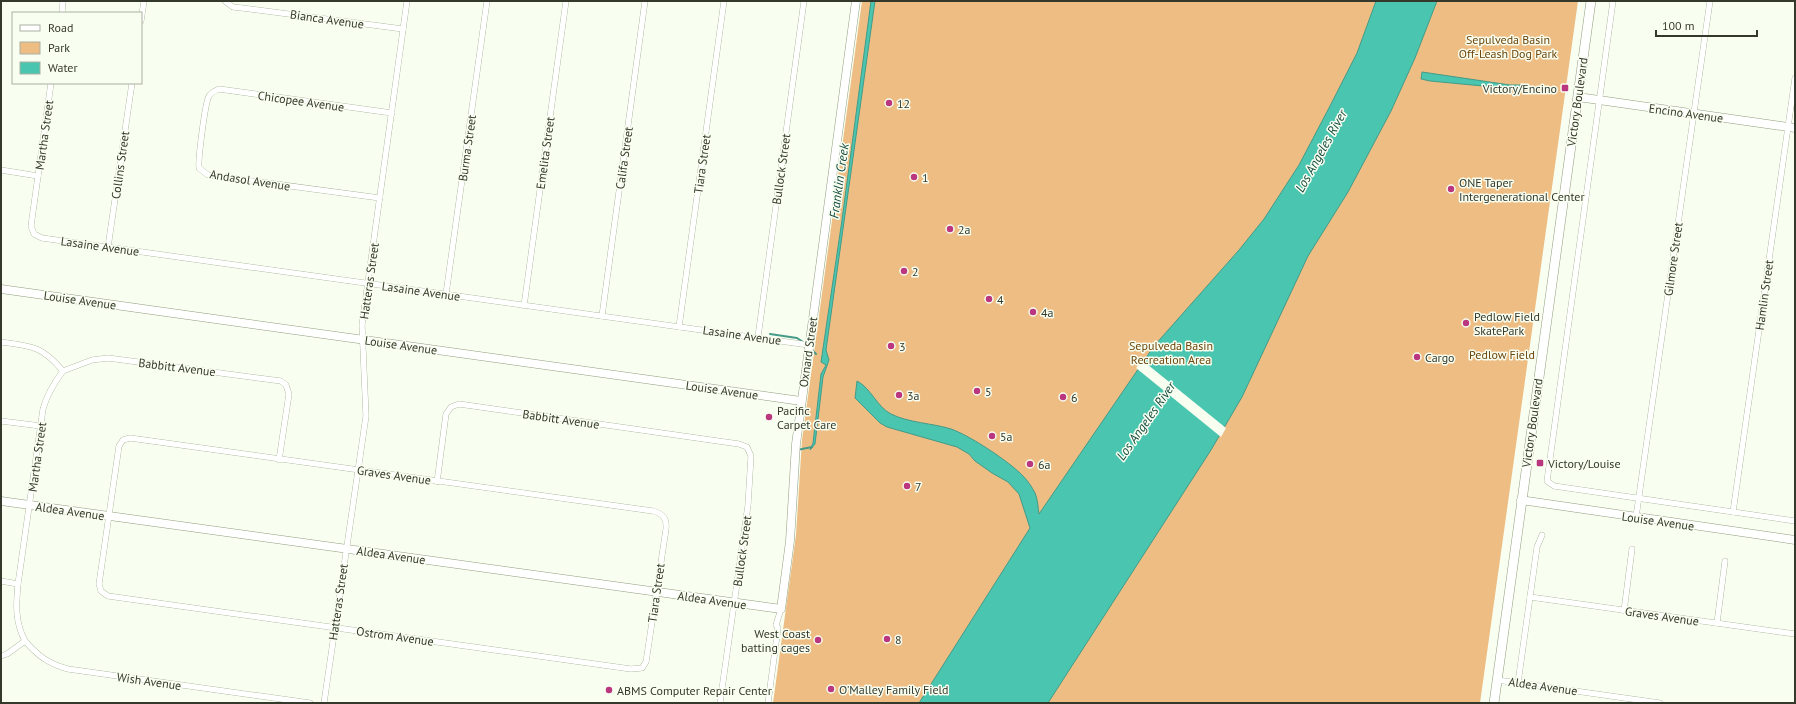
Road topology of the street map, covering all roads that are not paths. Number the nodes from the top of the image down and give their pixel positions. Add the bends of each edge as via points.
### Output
1 (63, 1) edge
2 (144, 1) edge
3 (407, 1) edge
4 (487, 1) edge
5 (566, 1) edge
6 (645, 1) edge
7 (724, 1) edge
8 (804, 1) edge
9 (856, 1) edge
10 (1591, 1) edge
11 (1613, 1) edge
12 (1710, 1) edge
13 (226, 2) edge
14 (62, 12) edge
15 (142, 14) edge
16 (403, 29) junction
17 (1795, 78) edge
18 (52, 84) edge
19 (132, 84) edge
20 (212, 92) joint
21 (1578, 97) junction
22 (1599, 100) junction
23 (392, 114) junction
24 (1694, 114) junction
25 (1792, 127) edge
26 (1, 170) edge
27 (38, 176) junction
28 (380, 198) junction
29 (34, 234) joint
30 (108, 247) junction
31 (369, 283) junction
32 (1, 289) edge
33 (446, 294) junction
34 (524, 306) junction
35 (602, 316) junction
36 (679, 327) junction
37 (758, 337) junction
38 (362, 339) junction
39 (1, 342) edge
40 (809, 345) junction
41 (63, 371) junction
42 (801, 401) junction
43 (1, 421) edge
44 (41, 426) junction
45 (747, 447) joint
46 (279, 460) junction
47 (358, 470) junction
48 (437, 482) junction
49 (1549, 484) joint
50 (1639, 499) junction
51 (1522, 500) junction
52 (1, 501) edge
53 (30, 505) junction
54 (1733, 512) junction
55 (109, 516) junction
56 (664, 517) joint
57 (1636, 517) junction
58 (1795, 520) edge
59 (1542, 535) dead end
60 (1795, 540) edge
61 (346, 549) junction
62 (1632, 549) dead end
63 (1725, 561) dead end
64 (1, 581) edge
65 (18, 584) junction
66 (656, 592) junction
67 (1530, 597) junction
68 (734, 603) junction
69 (781, 609) junction
70 (1624, 610) junction
71 (1717, 623) junction
72 (334, 627) junction
73 (1795, 634) edge
74 (25, 641) junction
75 (1, 656) edge
76 (642, 668) joint
77 (1497, 680) junction
78 (1518, 683) junction
79 (310, 703) edge
80 (324, 703) edge
81 (720, 703) edge
82 (768, 703) edge
83 (1494, 703) edge
84 (1660, 703) edge

1 - 14 street
2 - 15 street
3 - 16 street, Hatteras Street
4 - 33 street, Burma Street
5 - 34 street, Emelita Street
6 - 35 street, Califa Street
7 - 36 street, Tiara Street
8 - 37 street, Bullock Street
9 - 40 main road, Oxnard Street
10 - 21 main road, Victory Boulevard
11 - 22 street, Victory Boulevard
12 - 24 street, Gilmore Street
13 - 16 street, Bianca Avenue via 242,8
16 - 23 street, Hatteras Street
17 - 25 street, Hamlin Street
18 - 27 street, Martha Street
19 - 30 street, Collins Street
20 - 23 street, Chicopee Avenue via 219,89
20 - 28 street, Andasol Avenue via 206,102 199,154 202,172 213,176
21 - 22 main road, Encino Avenue
21 - 51 main road, Victory Boulevard
22 - 24 main road, Encino Avenue
22 - 49 street, Victory Boulevard via 1548,471
23 - 28 street, Hatteras Street
24 - 25 main road, Encino Avenue
24 - 50 street, Gilmore Street
25 - 54 street, Hamlin Street
26 - 27 street
27 - 29 street, Martha Street via 31,226
28 - 31 street, Hatteras Street
29 - 30 street, Lasaine Avenue via 42,238
30 - 31 street, Lasaine Avenue
31 - 33 street, Lasaine Avenue
31 - 38 street, Hatteras Street
32 - 38 main road, Louise Avenue
33 - 34 street, Lasaine Avenue
34 - 35 street, Lasaine Avenue
35 - 36 street, Lasaine Avenue
36 - 37 street, Lasaine Avenue
37 - 40 street, Lasaine Avenue
38 - 42 main road, Louise Avenue
38 - 47 street, Hatteras Street via 366,406
39 - 41 street via 31,346 43,351
40 - 42 main road, Oxnard Street
41 - 44 street, Martha Street via 46,397
41 - 46 street, Babbitt Avenue via 92,360 108,358 281,381 286,385 289,394
42 - 69 main road, Oxnard Street via 790,541
43 - 44 street
44 - 53 street, Martha Street
45 - 48 street, Babbitt Avenue via 459,404 451,407 446,414
45 - 68 street, Bullock Street via 751,456 748,505
46 - 47 street, Graves Avenue
46 - 55 street, Graves Avenue via 130,438 123,440 118,446
47 - 48 street, Graves Avenue
47 - 61 street, Hatteras Street
48 - 56 street, Graves Avenue via 653,511
49 - 50 street, Louise Avenue
50 - 54 street, Louise Avenue
50 - 57 street, Gilmore Street
51 - 57 main road, Louise Avenue
51 - 77 main road, Victory Boulevard
52 - 53 main road, Aldea Avenue
53 - 55 main road, Aldea Avenue
53 - 65 street, Martha Street
54 - 58 street, Louise Avenue
55 - 61 main road, Aldea Avenue
55 - 72 street, Ostrom Avenue via 98,584 101,591 108,596
56 - 66 street, Tiara Street via 667,522
57 - 60 main road, Louise Avenue
59 - 67 street via 1537,547
61 - 66 main road, Aldea Avenue
61 - 72 street, Hatteras Street
62 - 70 street
63 - 71 street
64 - 65 street
65 - 74 street, Martha Street via 16,620
66 - 68 main road, Aldea Avenue
66 - 76 street, Tiara Street via 646,662
67 - 70 street, Graves Avenue
67 - 78 street
68 - 69 main road, Aldea Avenue
68 - 81 street, Bullock Street
69 - 82 street, Oxnard Street via 777,623
70 - 71 street, Graves Avenue
71 - 73 street, Graves Avenue
72 - 76 street, Ostrom Avenue via 631,669
72 - 80 street, Hatteras Street
74 - 75 street
74 - 79 street, Wish Avenue via 43,659 68,669
77 - 78 street, Aldea Avenue
77 - 83 main road, Victory Boulevard
78 - 84 street, Aldea Avenue

